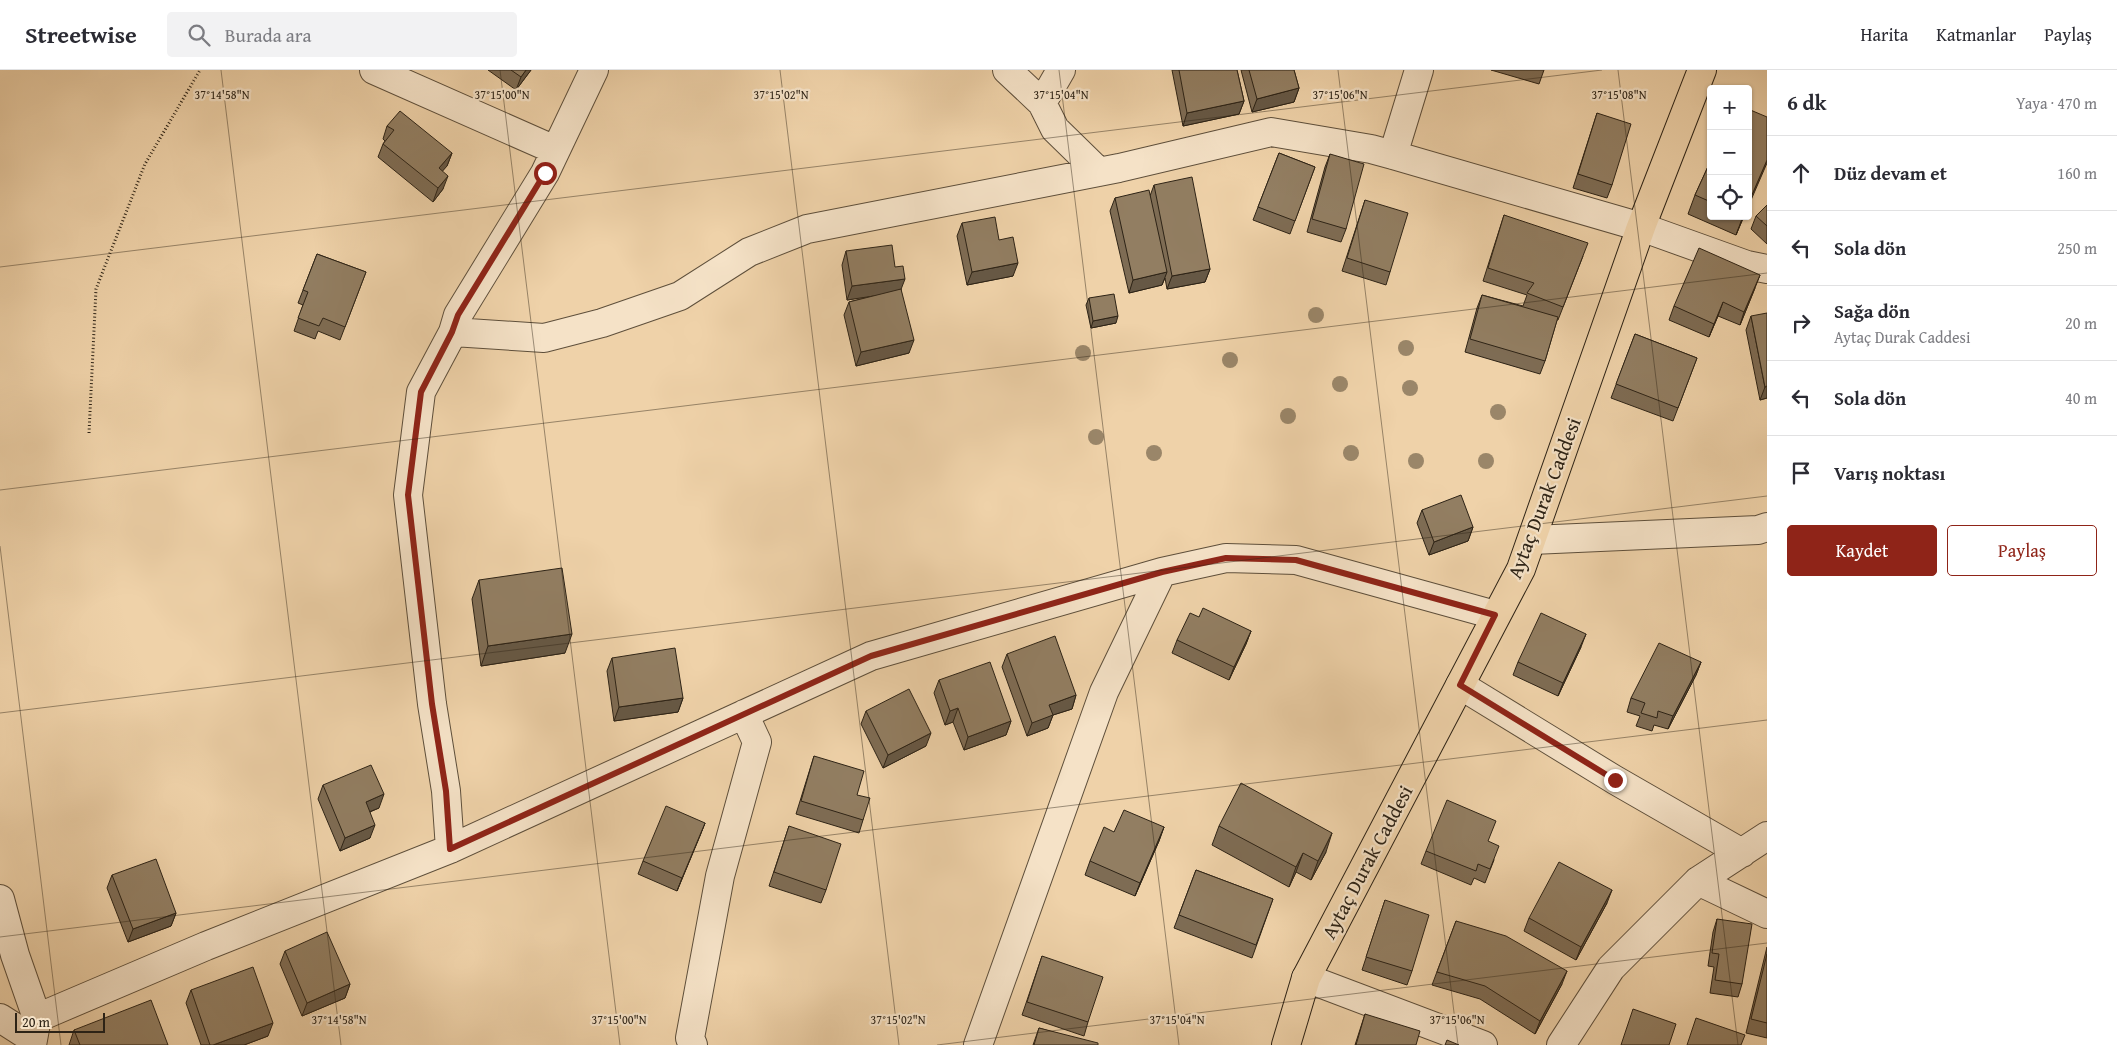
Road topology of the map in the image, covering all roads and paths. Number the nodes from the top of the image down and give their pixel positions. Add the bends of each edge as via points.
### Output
1 (200, 70) edge
2 (374, 70) edge
3 (594, 70) edge
4 (1007, 70) edge
5 (1061, 70) edge
6 (1419, 70) edge
7 (1702, 70) edge
8 (1042, 103) junction
9 (556, 150) junction
10 (1393, 155) junction
11 (1099, 172) junction
12 (1641, 228) junction
13 (1767, 269) edge
14 (452, 332) junction
15 (89, 433) dead end
16 (1767, 527) edge
17 (1532, 540) junction
18 (1162, 572) junction
19 (1495, 615) junction
20 (1460, 685) junction
21 (744, 714) junction
22 (1767, 836) edge
23 (450, 849) junction
24 (1742, 853) junction
25 (1698, 881) junction
26 (0, 899) edge
27 (1767, 914) edge
28 (1306, 978) junction
29 (0, 1018) edge
30 (34, 1034) edge
31 (693, 1045) edge
32 (978, 1045) edge
33 (1286, 1045) edge
34 (1483, 1045) edge
35 (1561, 1045) edge

1 - 15 path via 145,164 96,289
2 - 9 street
3 - 9 street
4 - 8 street
5 - 8 street
6 - 10 street
7 - 12 main road, Aytaç Durak Caddesi
8 - 11 street via 1055,129
9 - 14 street via 458,315
10 - 11 street via 1271,132
10 - 12 street
11 - 14 street via 807,229 749,252 680,296 602,323 544,338
12 - 13 street
12 - 17 main road, Aytaç Durak Caddesi
14 - 23 street via 421,392 408,495 432,704 446,791
16 - 17 street
17 - 19 main road, Aytaç Durak Caddesi via 1521,570
18 - 19 street via 1226,558 1296,560
18 - 21 street via 871,656
18 - 32 street via 1104,692
19 - 20 main road, Aytaç Durak Caddesi
20 - 24 street
20 - 28 main road, Aytaç Durak Caddesi
21 - 23 street
21 - 31 street via 757,742 720,876 690,1038
22 - 24 street
23 - 30 street via 206,946
24 - 25 street
25 - 27 street
25 - 35 street via 1611,968
26 - 30 street
28 - 33 main road, Aytaç Durak Caddesi
28 - 34 street
29 - 30 street

